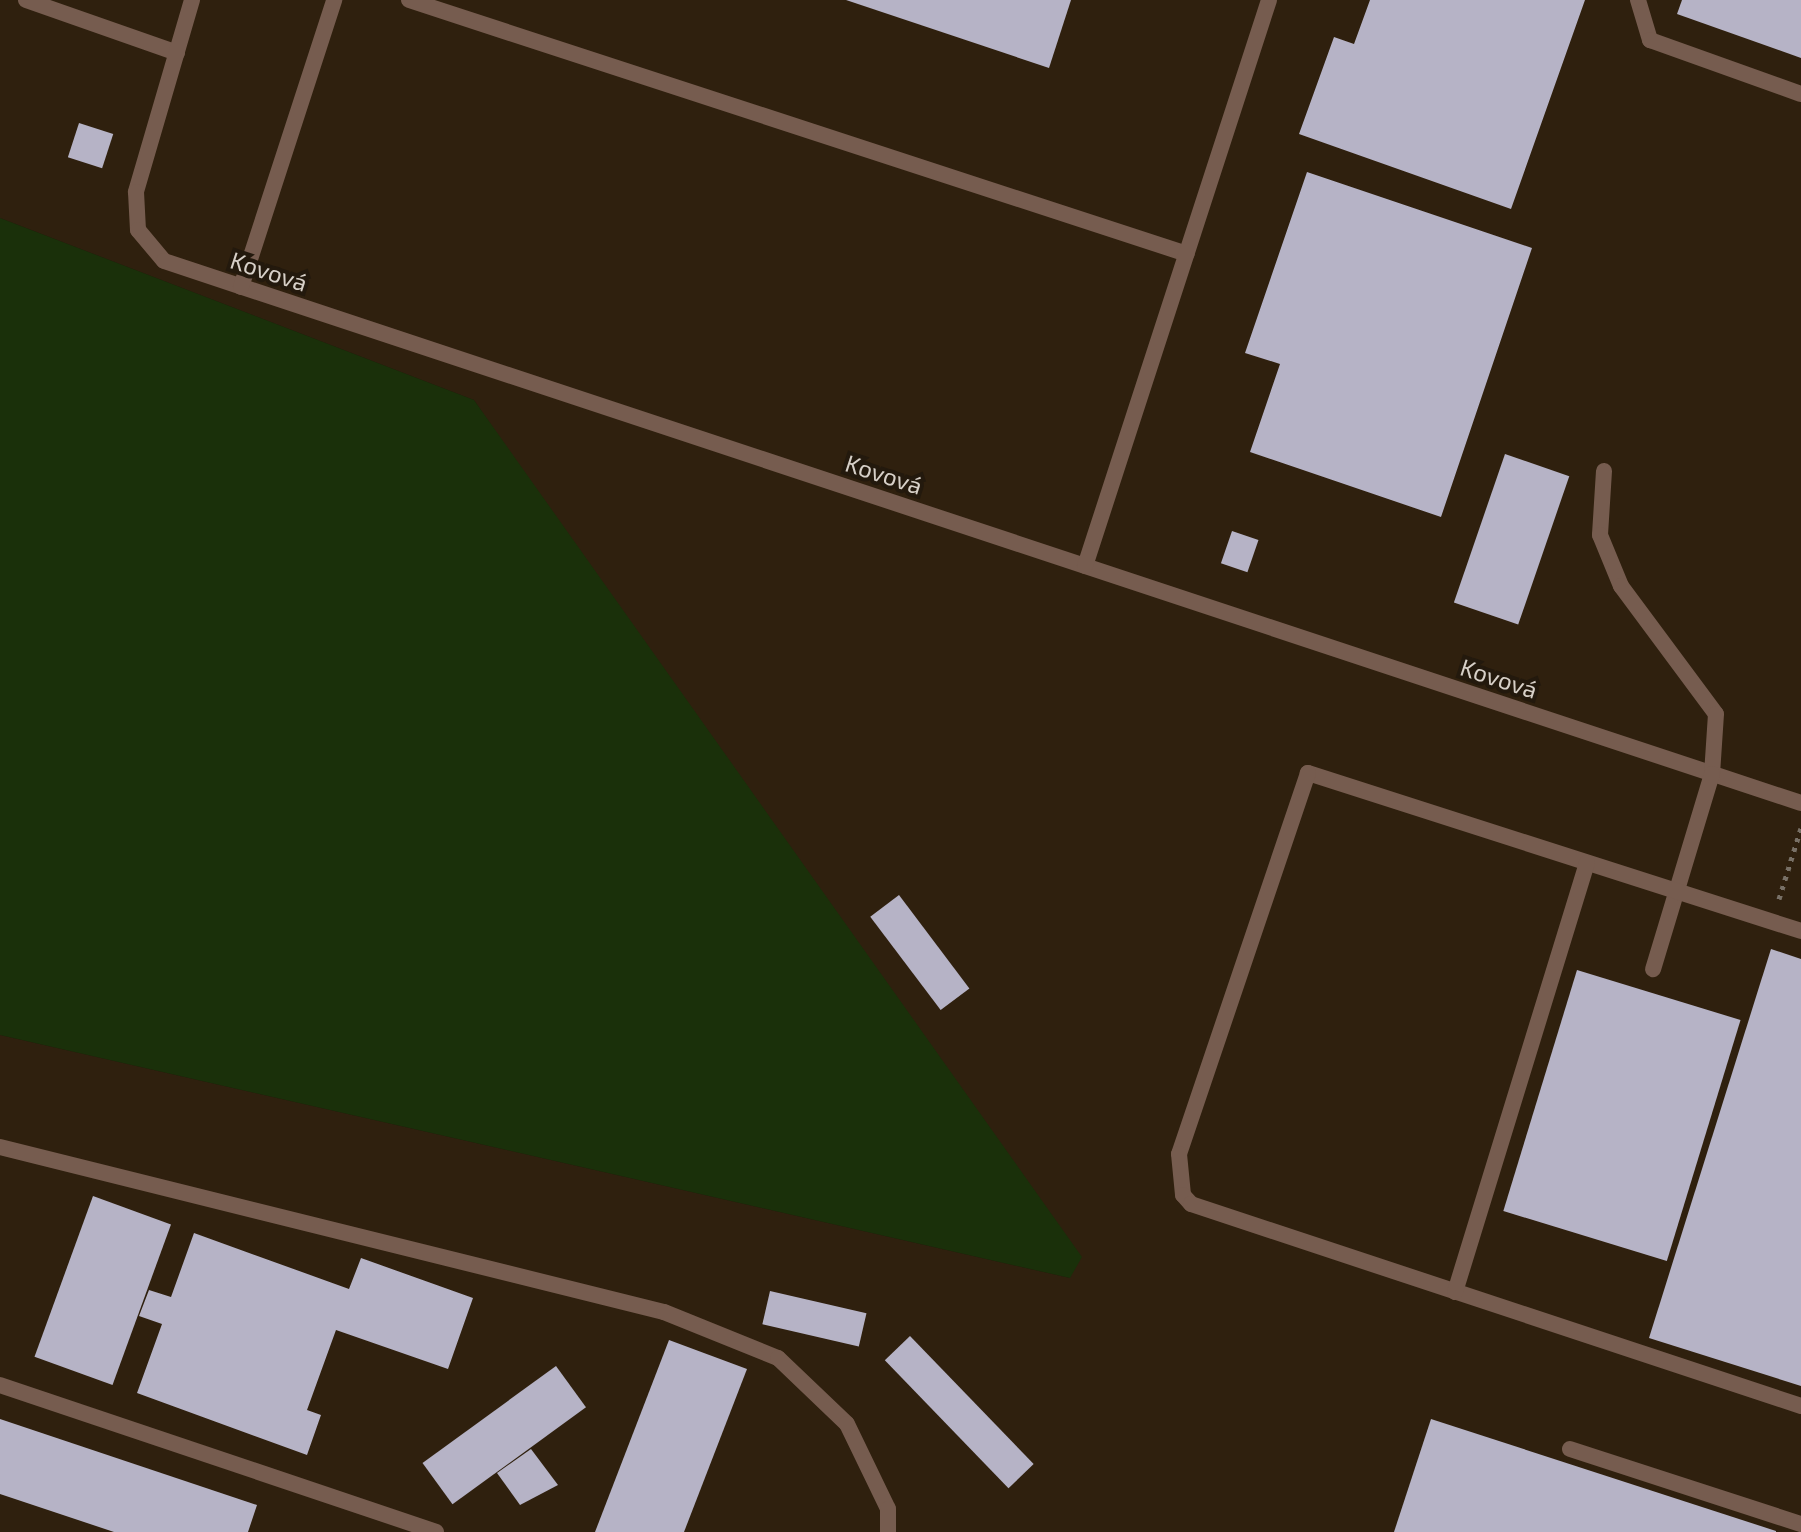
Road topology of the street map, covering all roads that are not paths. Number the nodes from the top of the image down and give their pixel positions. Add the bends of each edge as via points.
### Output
1 (26, 0) edge
2 (192, 0) edge
3 (334, 0) edge
4 (409, 0) edge
5 (1269, 0) edge
6 (1638, 0) edge
7 (177, 53) junction
8 (1801, 94) edge
9 (1187, 254) junction
10 (241, 287) junction
11 (1604, 471) dead end
12 (1085, 566) junction
13 (1712, 774) junction
14 (1801, 803) edge
15 (1587, 863) junction
16 (1677, 892) junction
17 (1801, 931) edge
18 (1653, 969) dead end
19 (1, 1150) edge
20 (1455, 1292) junction
21 (0, 1385) edge
22 (1801, 1406) edge
23 (1570, 1449) dead end
24 (1801, 1524) edge
25 (436, 1532) edge
26 (888, 1532) edge

1 - 7 lane
2 - 7 lane, Kovová
3 - 10 lane
4 - 9 lane
5 - 9 lane
6 - 8 lane via 1650,40
7 - 10 lane, Kovová via 136,192 138,230 164,261
9 - 12 lane
10 - 12 lane, Kovová
11 - 13 lane via 1600,535 1621,586 1716,714
12 - 13 lane, Kovová
13 - 14 lane, Kovová
13 - 16 lane
15 - 16 lane
15 - 20 lane
15 - 20 lane via 1308,773 1179,1154 1179,1178 1191,1204
16 - 17 lane
16 - 18 lane
19 - 26 lane via 664,1312 778,1358 847,1424 888,1509
20 - 22 lane
21 - 25 lane
23 - 24 lane

